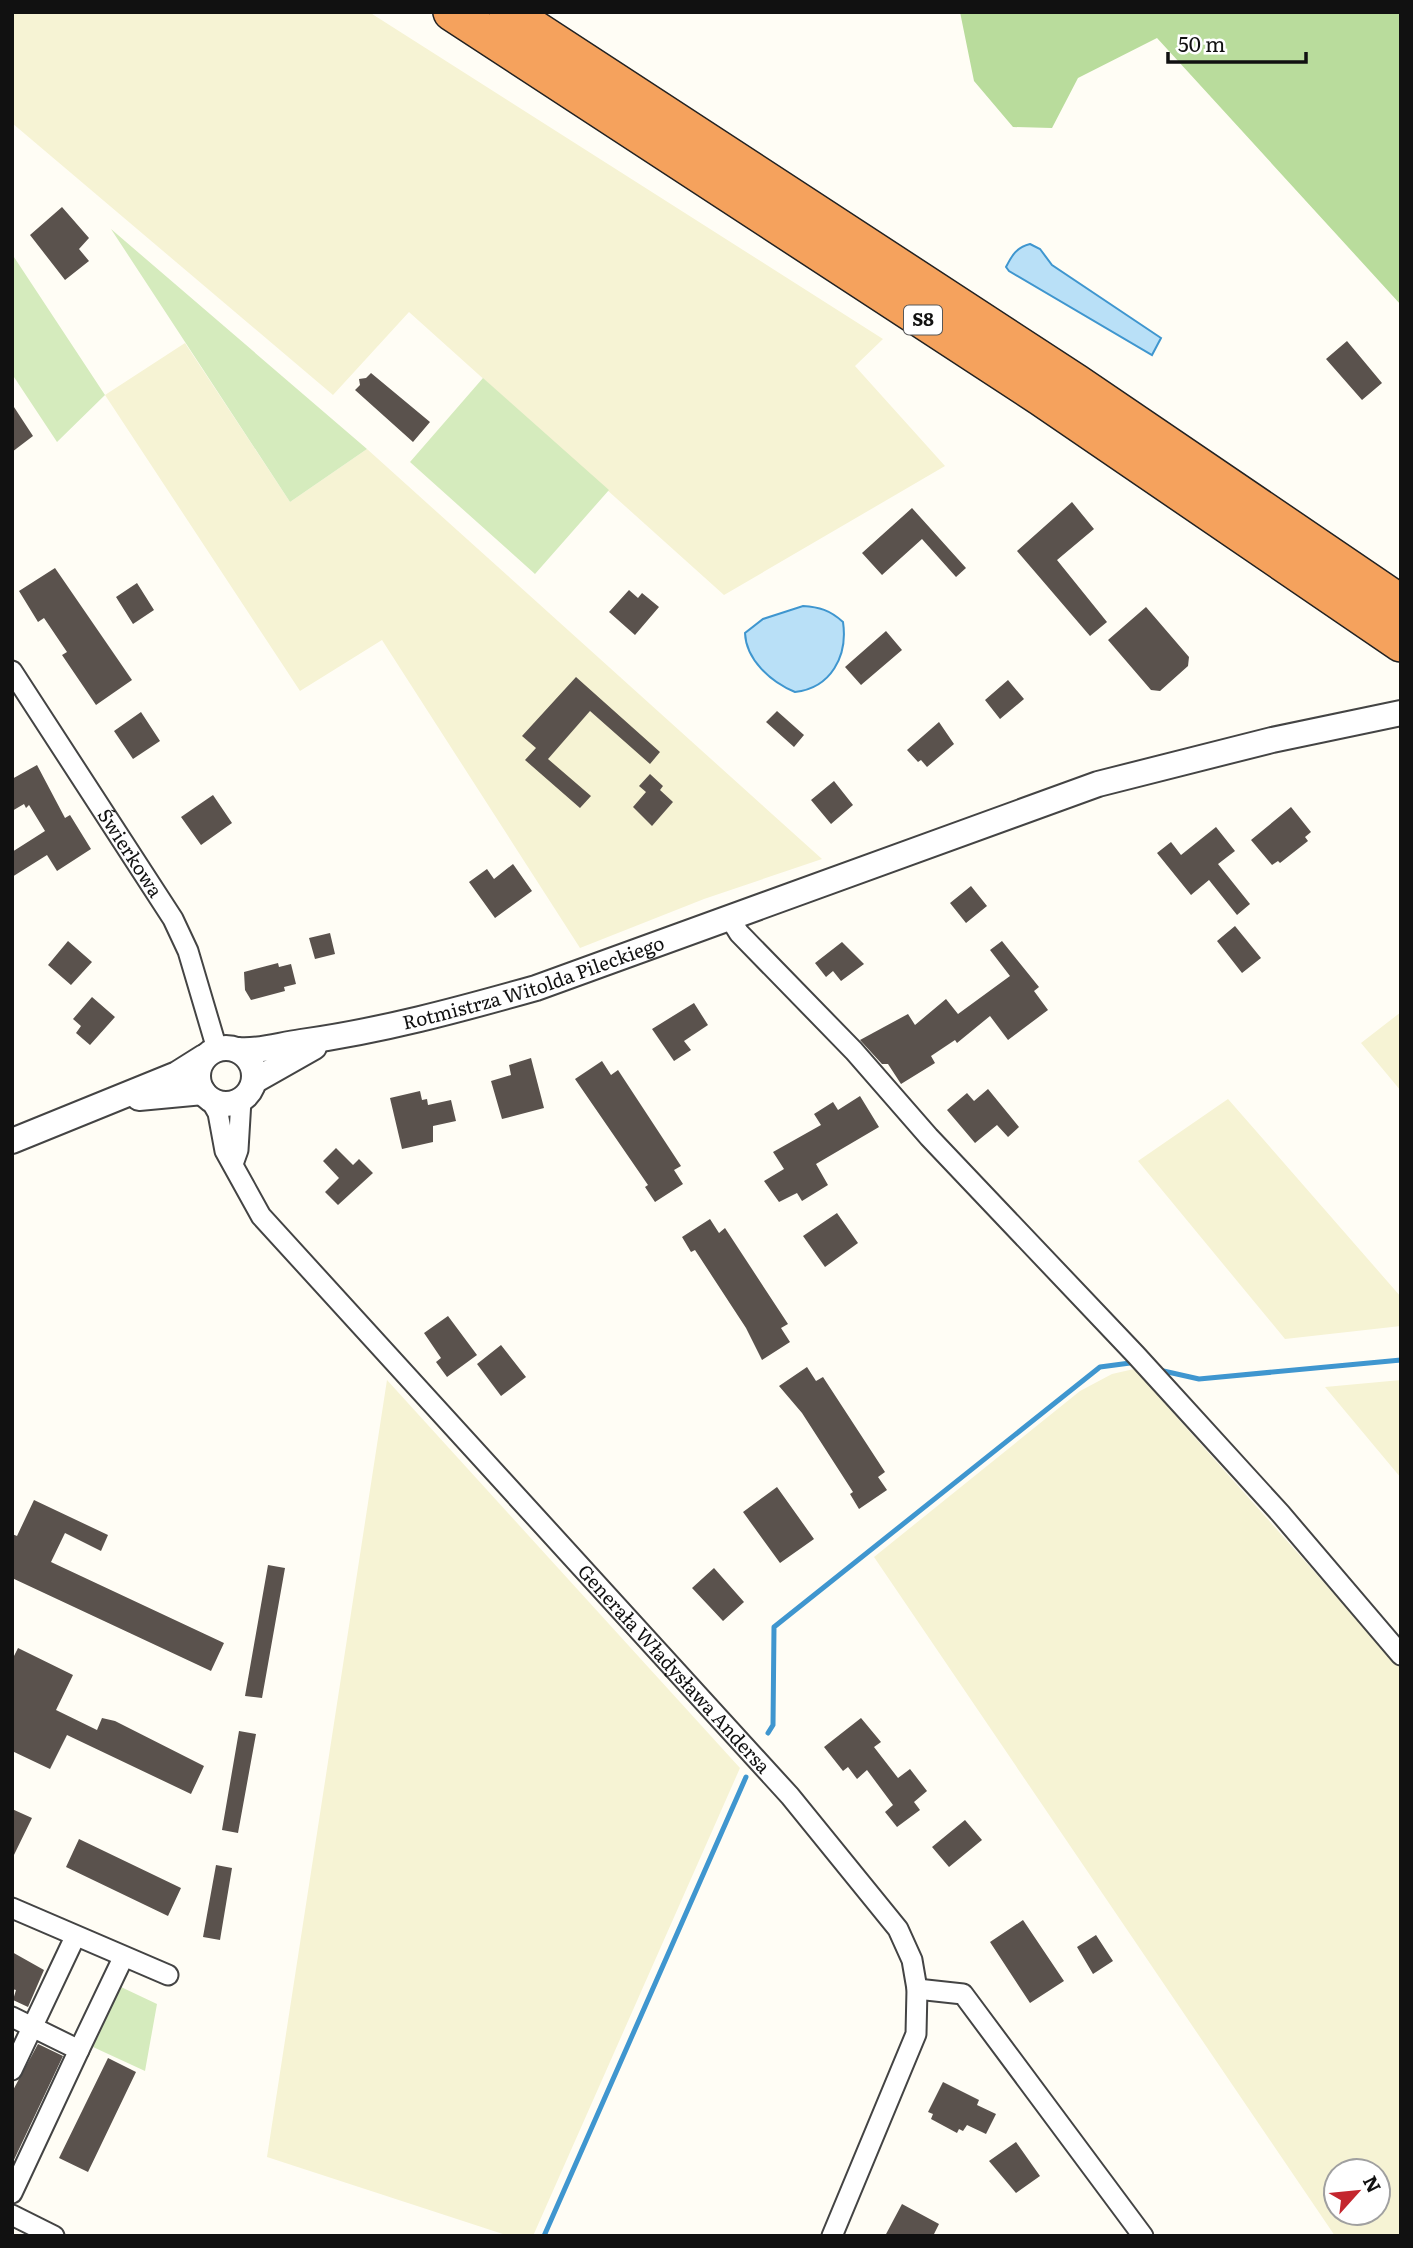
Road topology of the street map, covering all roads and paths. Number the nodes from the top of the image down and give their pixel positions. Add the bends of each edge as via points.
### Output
1 (452, 12) edge
2 (508, 12) edge
3 (1397, 627) edge
4 (12, 671) edge
5 (1401, 713) edge
6 (729, 917) junction
7 (334, 1038) junction
8 (219, 1052) junction
9 (247, 1090) junction
10 (206, 1096) junction
11 (114, 1098) junction
12 (12, 1141) edge
13 (233, 1164) junction
14 (1401, 1655) edge
15 (12, 1908) edge
16 (75, 1937) junction
17 (123, 1958) junction
18 (168, 1975) dead end
19 (917, 1989) junction
20 (12, 2017) edge
21 (33, 2027) junction
22 (79, 2050) junction
23 (12, 2070) edge
24 (12, 2193) edge
25 (12, 2215) edge
26 (54, 2236) edge
27 (832, 2236) edge
28 (1143, 2236) edge

1 - 3 highway, S8
2 - 3 highway, S8 via 1076,383
4 - 8 street, Świerkowa via 173,919 188,951
5 - 6 street, Rotmistrza Witolda Pileckiego via 1098,784
6 - 7 street, Rotmistrza Witolda Pileckiego via 536,988 442,1015
6 - 14 street via 929,1138 1136,1354
7 - 8 street, Rotmistrza Witolda Pileckiego
7 - 9 street, Rotmistrza Witolda Pileckiego
8 - 9 street via 251,1063
8 - 10 street via 197,1075
8 - 11 street, Rotmistrza Witolda Pileckiego
9 - 10 street via 228,1104
9 - 13 street
10 - 11 street, Rotmistrza Witolda Pileckiego
10 - 13 street, Generała Władysława Andersa via 218,1113 225,1151
11 - 12 street, Rotmistrza Witolda Pileckiego
13 - 19 street, Generała Władysława Andersa via 261,1216 781,1786 865,1885 898,1929 912,1961
15 - 16 street
16 - 17 street
16 - 21 street
17 - 18 street
17 - 22 street
19 - 27 street, Generała Władysława Andersa via 916,2034
19 - 28 street via 963,1994
20 - 21 street
21 - 22 street
21 - 23 street
22 - 24 street
25 - 26 street

